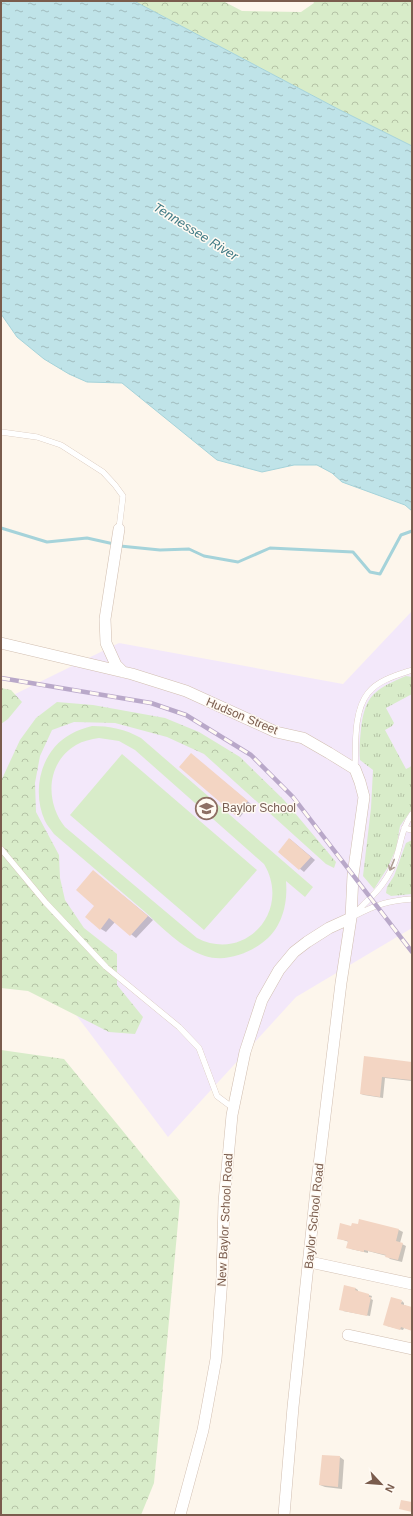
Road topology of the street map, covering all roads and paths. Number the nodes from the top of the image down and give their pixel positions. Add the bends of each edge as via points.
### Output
1 (1, 432) edge
2 (119, 529) joint
3 (1, 643) edge
4 (412, 670) edge
5 (123, 672) junction
6 (355, 769) junction
7 (412, 814) edge
8 (404, 828) junction
9 (412, 830) edge
10 (1, 849) edge
11 (412, 899) edge
12 (351, 918) junction
13 (233, 1108) junction
14 (310, 1262) junction
15 (412, 1284) edge
16 (348, 1335) dead end
17 (412, 1349) edge
18 (180, 1515) edge
19 (284, 1515) edge

1 - 2 lane via 38,437 61,445 103,472 123,496
2 - 5 street via 105,618 106,643
3 - 5 street, Hudson Street
4 - 6 lane via 390,678 368,693 360,711 356,732
5 - 6 street, Hudson Street via 186,691 276,732 303,738
6 - 12 street via 364,798 353,875
7 - 8 lane
8 - 9 lane
8 -> 12 lane via 393,865 380,889
10 - 13 lane via 106,968 179,1027 199,1048 217,1096
11 - 12 lane via 376,905
12 - 13 street, New Baylor School Road via 307,942 294,952 279,970 262,1000 245,1052
12 - 14 street, Baylor School Road via 340,983
13 - 18 street, New Baylor School Road via 224,1202 216,1359 203,1430
14 - 15 street
14 - 19 street, Baylor School Road via 293,1407
16 - 17 street

